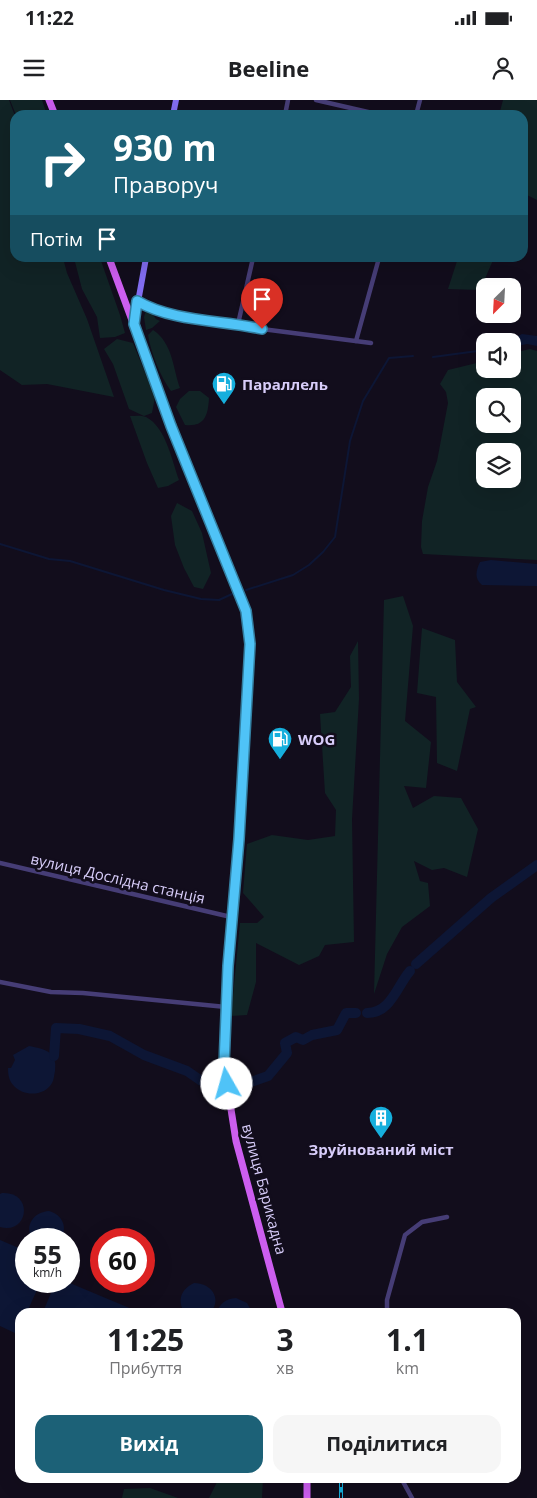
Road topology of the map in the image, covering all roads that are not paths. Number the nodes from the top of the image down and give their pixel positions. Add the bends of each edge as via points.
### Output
1 (316, 100) edge
2 (359, 110) edge
3 (111, 262) edge
4 (145, 262) edge
5 (252, 262) edge
6 (377, 262) edge
7 (137, 301) junction
8 (134, 324) junction
9 (238, 324) junction
10 (356, 341) junction
11 (371, 343) dead end
12 (0, 863) edge
13 (231, 917) junction
14 (0, 982) edge
15 (226, 1007) junction
16 (447, 1217) dead end
17 (281, 1308) edge
18 (387, 1308) edge
19 (307, 1483) edge
20 (404, 1483) edge
21 (306, 1498) edge
22 (412, 1498) edge

1 - 2 street
3 - 8 main road, вулиця Барикадна
4 - 7 street
5 - 9 street
6 - 10 street
7 - 8 street
7 - 9 street via 168,314
8 - 13 main road, вулиця Барикадна via 171,426 246,611 250,644 239,839
9 - 10 street
10 - 11 street
12 - 13 street, вулиця Дослідна станція
13 - 15 main road, вулиця Барикадна
14 - 15 street via 51,992
15 - 17 main road, вулиця Барикадна via 224,1065 236,1140
16 - 18 street via 422,1222 405,1236
19 - 21 main road
20 - 22 street

